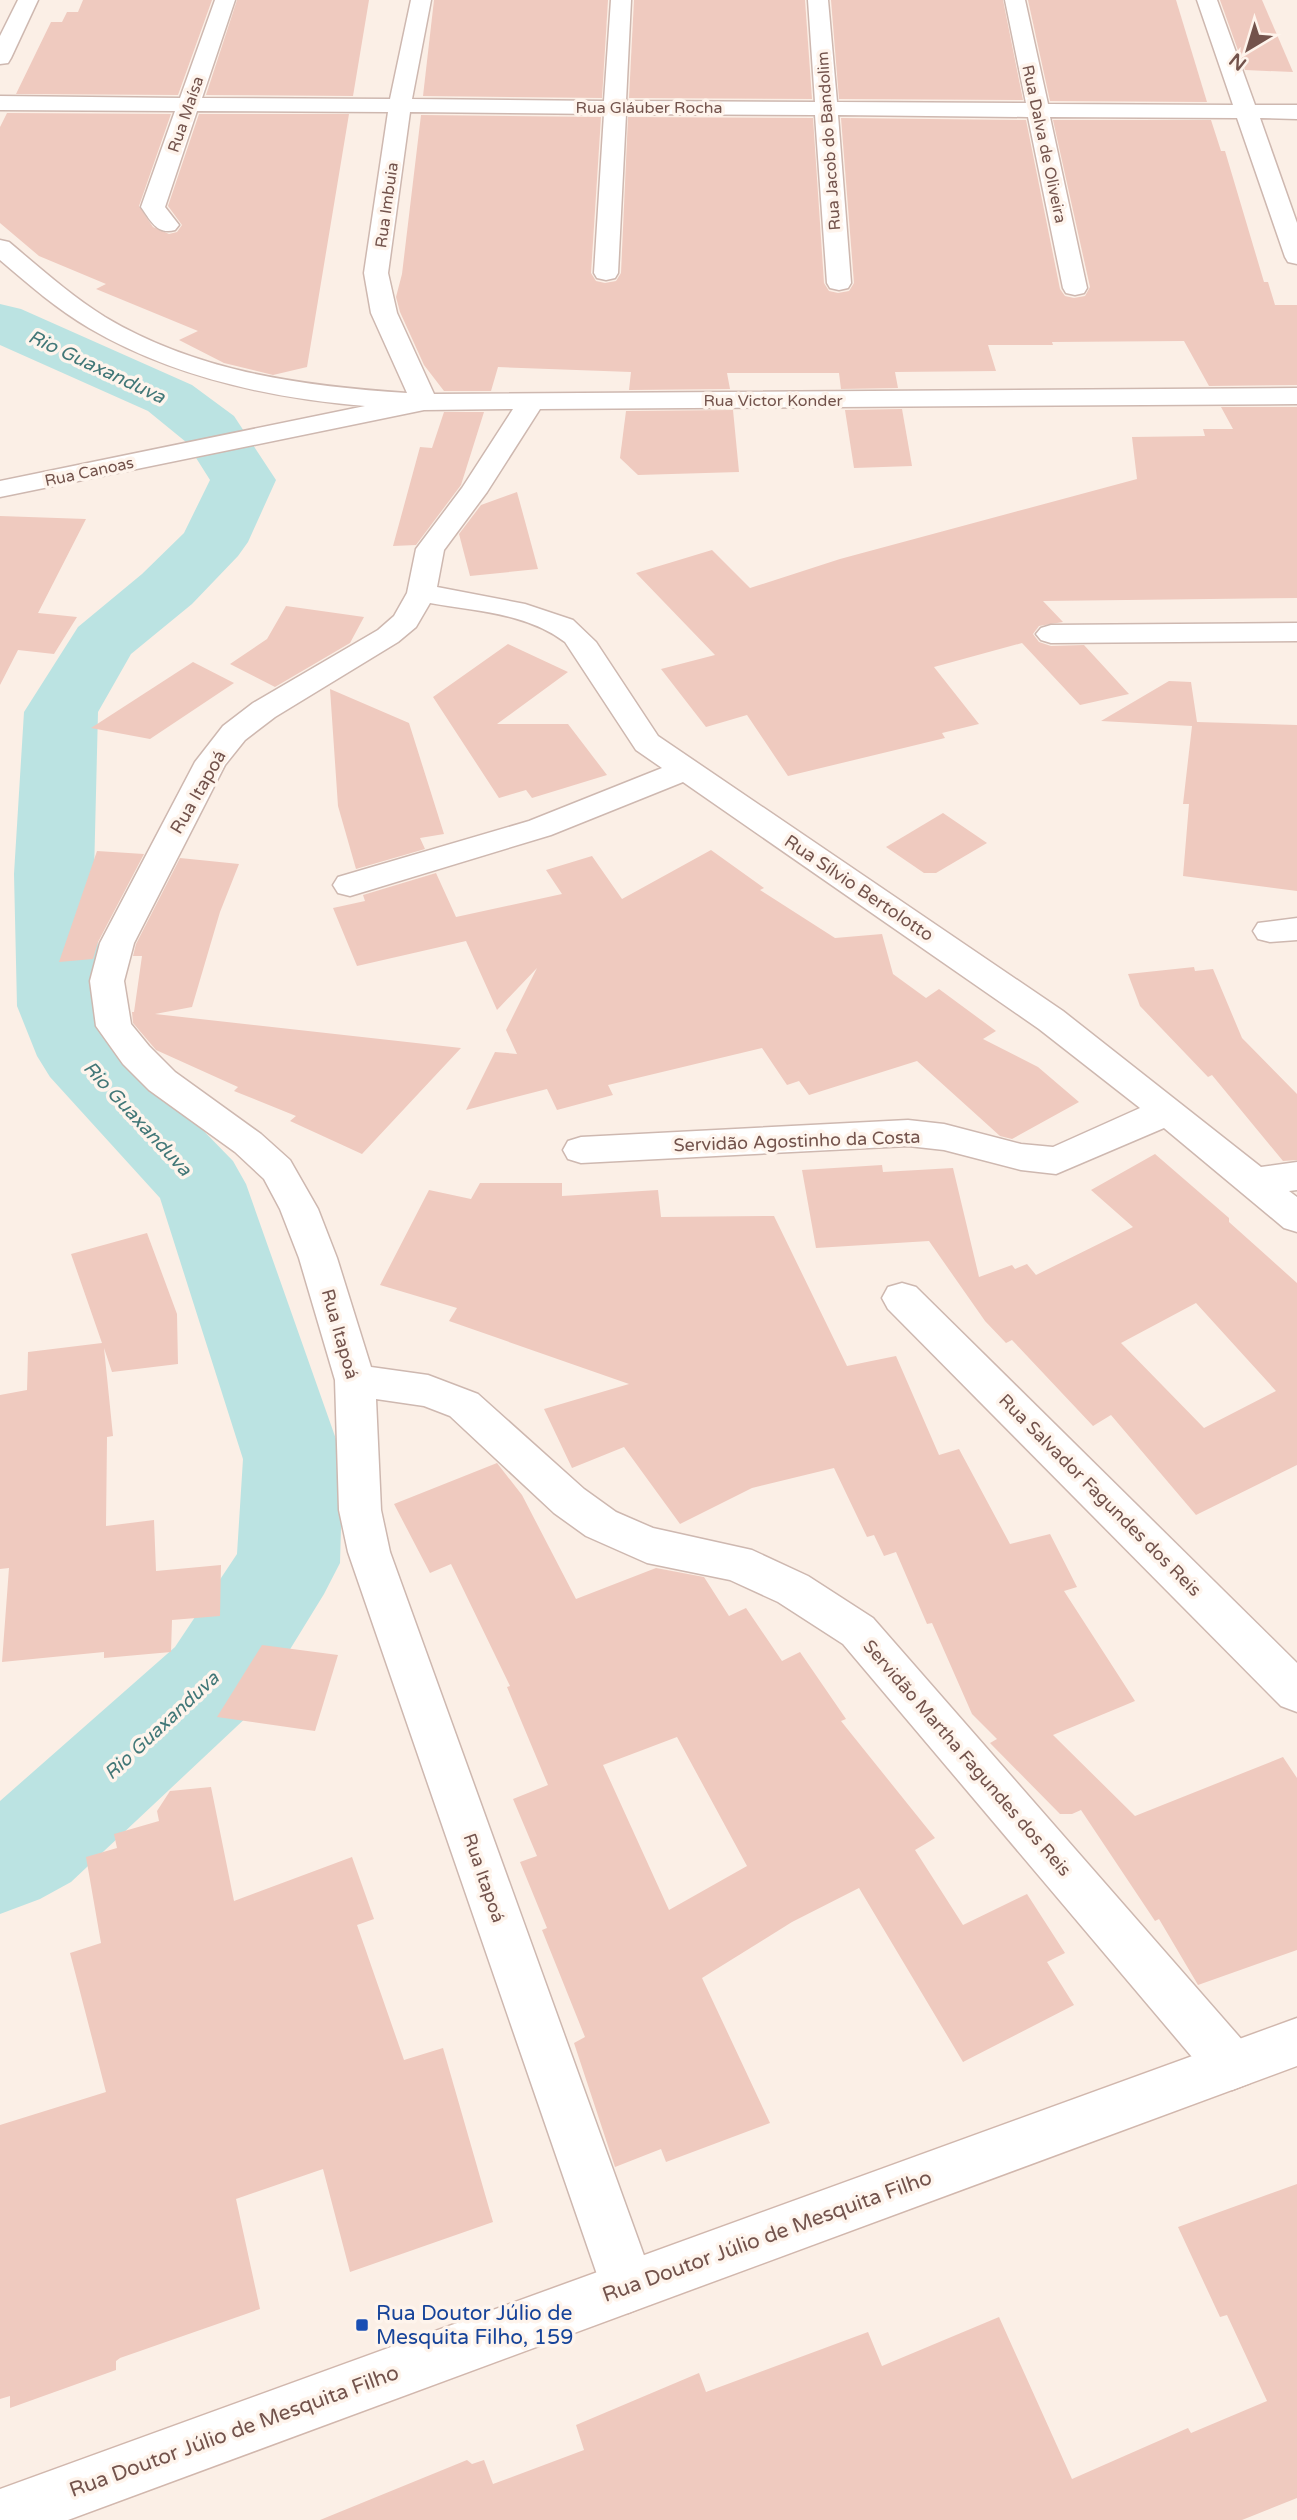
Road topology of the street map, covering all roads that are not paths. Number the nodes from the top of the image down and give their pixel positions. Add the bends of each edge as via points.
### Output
1 (28, 0) edge
2 (225, 0) edge
3 (421, 0) edge
4 (621, 0) edge
5 (818, 0) edge
6 (1015, 0) edge
7 (1207, 0) edge
8 (0, 58) edge
9 (0, 103) edge
10 (189, 104) junction
11 (400, 106) junction
12 (615, 107) junction
13 (826, 109) junction
14 (1038, 110) junction
15 (1247, 112) junction
16 (1297, 112) edge
17 (167, 225) dead end
18 (0, 247) edge
19 (1297, 257) edge
20 (606, 273) dead end
21 (839, 283) dead end
22 (1075, 288) dead end
23 (1297, 396) edge
24 (531, 401) junction
25 (424, 402) junction
26 (253, 437) joint
27 (0, 489) edge
28 (421, 593) junction
29 (1297, 632) edge
30 (1051, 634) dead end
31 (687, 770) junction
32 (350, 885) dead end
33 (1168, 1111) junction
34 (581, 1150) dead end
35 (1297, 1176) edge
36 (1252, 1182) junction
37 (1297, 1218) edge
38 (902, 1298) dead end
39 (355, 1380) junction
40 (1297, 1692) edge
41 (1297, 2042) edge
42 (1232, 2066) junction
43 (628, 2286) junction
44 (0, 2517) edge

1 - 8 street
2 - 10 street, Rua Maísa
3 - 11 street, Rua Imbuia
4 - 12 street
5 - 13 street, Rua Jacob do Bandolim
6 - 14 street, Rua Dalva de Oliveira
7 - 15 street
9 - 10 street, Rua Gláuber Rocha
10 - 11 street, Rua Gláuber Rocha
10 - 17 street, Rua Maísa via 153,207
11 - 12 street, Rua Gláuber Rocha
11 - 25 street, Rua Imbuia via 376,273 384,313
12 - 13 street, Rua Gláuber Rocha
12 - 20 street
13 - 14 street, Rua Gláuber Rocha
13 - 21 street, Rua Jacob do Bandolim
14 - 15 street, Rua Gláuber Rocha
14 - 22 street, Rua Dalva de Oliveira
15 - 16 street, Rua Gláuber Rocha
15 - 19 street
18 - 25 street via 49,291 113,332 167,359 282,390
23 - 24 street, Rua Victor Konder
24 - 25 street, Rua Victor Konder
24 - 28 street, Rua Itapoá via 430,549
25 - 26 street, Rua Victor Konder
26 - 27 street, Rua Canoas
28 - 31 street, Rua Sílvio Bertolotto via 520,611 573,633 627,720 647,743
28 - 39 street, Rua Itapoá via 406,621 388,636 234,733 211,762 117,943 107,981 114,1026 136,1055 162,1081 248,1143 277,1170 318,1258
29 - 30 street
31 - 32 street via 540,828
31 - 33 street, Rua Sílvio Bertolotto via 1031,1006
33 - 34 street, Servidão Agostinho da Costa via 1056,1161 908,1133
33 - 36 street, Rua Sílvio Bertolotto
35 - 36 street
36 - 37 street, Rua Sílvio Bertolotto
38 - 40 street, Rua Salvador Fagundes dos Reis
39 - 42 street, Servidão Martha Fagundes dos Reis via 428,1391 464,1405 569,1501 601,1524 647,1545 737,1563 793,1589 858,1631
39 - 43 street, Rua Itapoá via 360,1510 369,1552
41 - 42 street, Rua Doutor Júlio de Mesquita Filho
42 - 43 street, Rua Doutor Júlio de Mesquita Filho
43 - 44 street, Rua Doutor Júlio de Mesquita Filho

